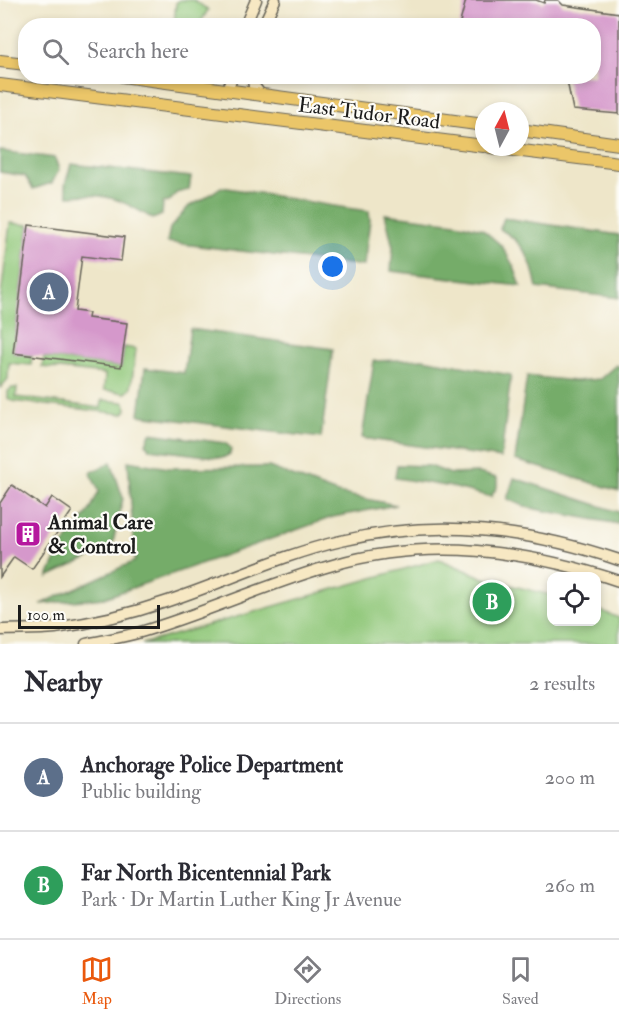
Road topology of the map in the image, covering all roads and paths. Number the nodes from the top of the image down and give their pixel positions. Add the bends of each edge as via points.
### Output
1 (256, 0) edge
2 (275, 0) edge
3 (248, 18) edge
4 (267, 18) edge
5 (0, 61) edge
6 (18, 63) edge
7 (182, 84) edge
8 (230, 84) edge
9 (254, 84) edge
10 (0, 85) edge
11 (227, 90) junction
12 (261, 95) junction
13 (475, 124) edge
14 (529, 131) edge
15 (619, 144) edge
16 (475, 145) edge
17 (529, 152) edge
18 (619, 163) edge
19 (619, 560) edge
20 (619, 581) edge
21 (0, 630) edge
22 (86, 644) edge

1 - 3 street
2 - 4 street
5 - 6 main road
7 - 11 main road, East Tudor Road
8 - 11 street
9 - 12 street
10 - 16 main road, East Tudor Road
11 - 12 main road, East Tudor Road
12 - 13 main road, East Tudor Road
14 - 15 main road
17 - 18 main road
19 - 21 street via 539,537 491,530 437,528 390,532 340,541 163,603 108,618 54,628
20 - 22 street via 529,556 465,549 397,552 333,564 143,632

